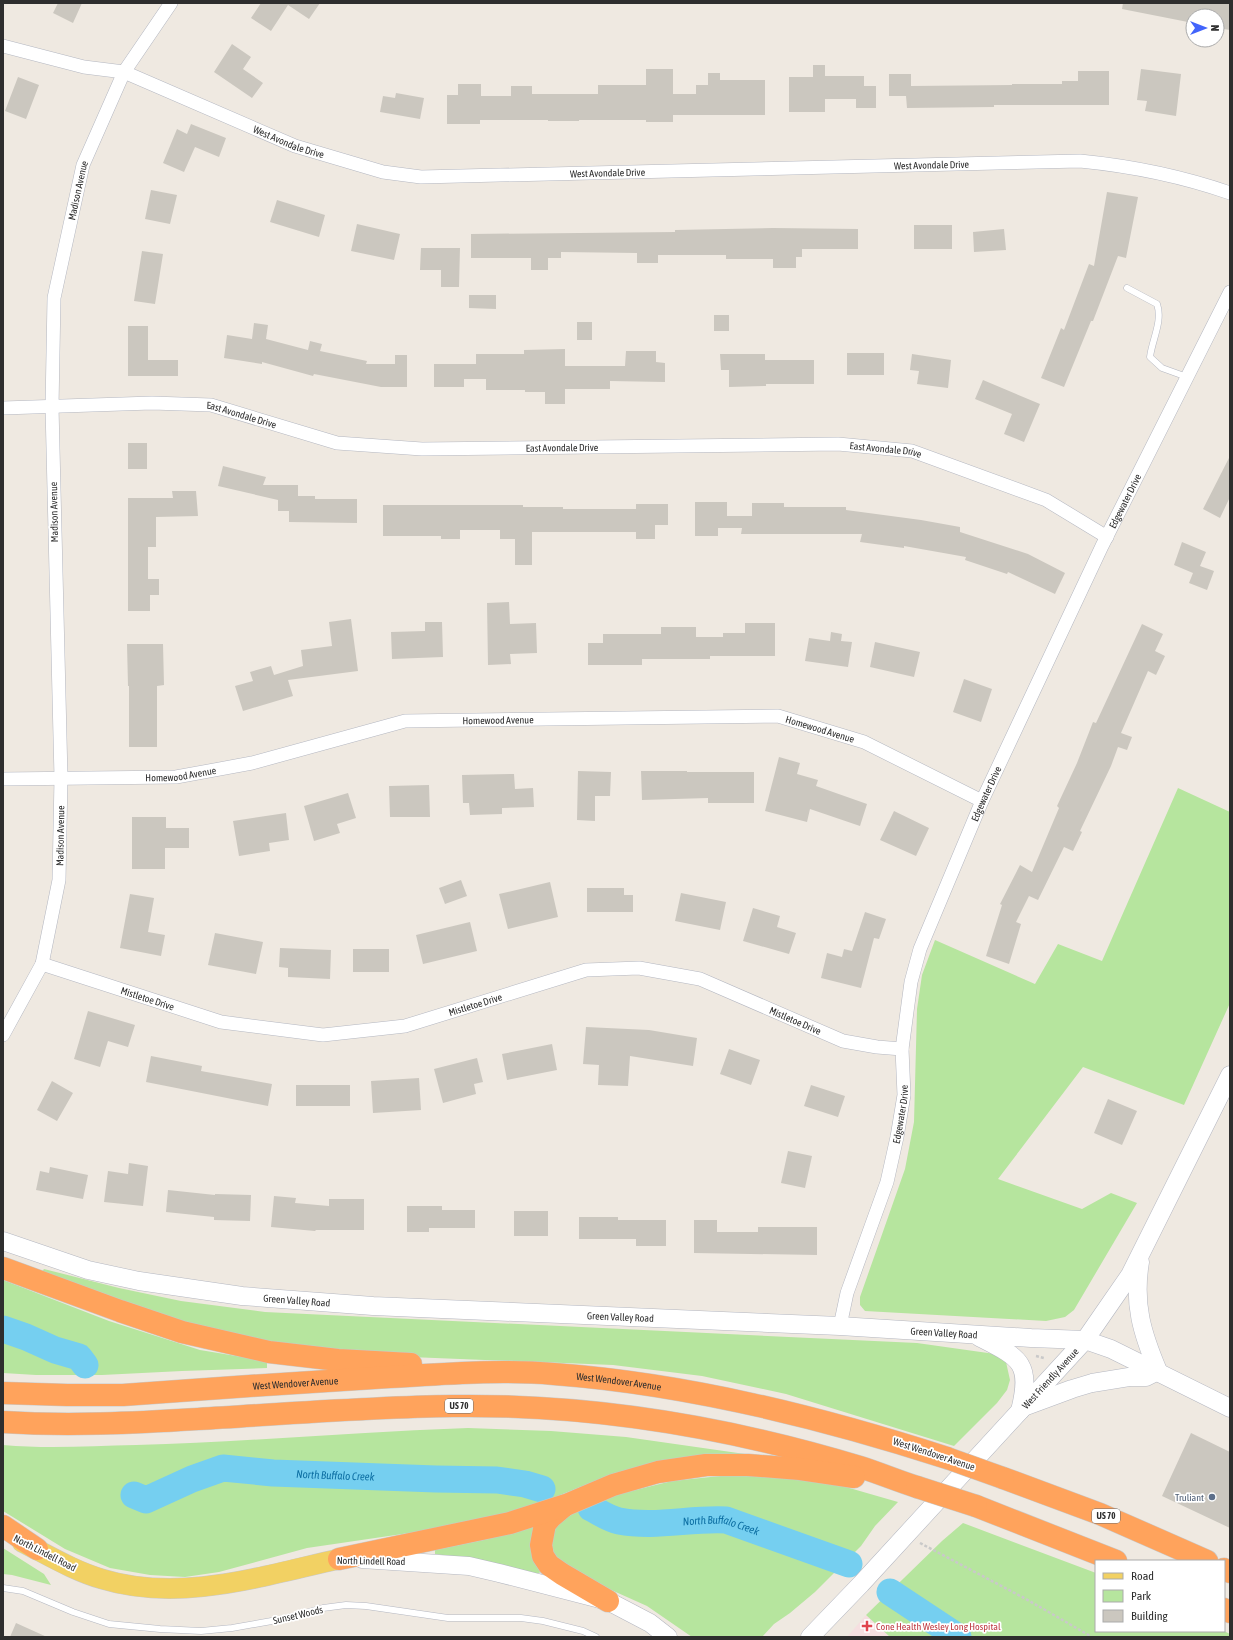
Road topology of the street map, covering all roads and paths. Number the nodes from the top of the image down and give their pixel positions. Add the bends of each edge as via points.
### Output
1 (171, 3) edge
2 (3, 46) edge
3 (124, 72) junction
4 (1230, 193) edge
5 (1127, 288) dead end
6 (1230, 292) edge
7 (1187, 377) junction
8 (52, 407) junction
9 (3, 408) edge
10 (1107, 536) junction
11 (61, 778) junction
12 (3, 779) edge
13 (982, 801) junction
14 (42, 964) junction
15 (3, 1035) edge
16 (902, 1049) junction
17 (1230, 1075) edge
18 (3, 1241) edge
19 (1142, 1252) junction
20 (3, 1268) edge
21 (840, 1326) junction
22 (971, 1334) junction
23 (1085, 1340) junction
24 (1036, 1356) dead end
25 (1044, 1358) dead end
26 (488, 1372) junction
27 (1158, 1372) junction
28 (3, 1393) edge
29 (1230, 1408) edge
30 (1022, 1409) junction
31 (3, 1422) edge
32 (912, 1485) junction
33 (566, 1505) junction
34 (3, 1526) edge
35 (3, 1531) edge
36 (906, 1535) junction
37 (37, 1549) junction
38 (339, 1559) junction
39 (1113, 1560) edge
40 (1205, 1560) edge
41 (3, 1588) edge
42 (608, 1601) junction
43 (596, 1637) edge
44 (668, 1637) edge
45 (810, 1637) edge
46 (1092, 1637) edge

1 - 3 street, Madison Avenue
2 - 3 street, West Avondale Drive via 84,67
3 - 4 street, West Avondale Drive via 295,146 383,172 421,177 1080,161 1180,177
3 - 8 street, Madison Avenue via 83,166 54,298
5 - 7 lane via 1157,304 1160,312 1150,357 1162,368
6 - 7 street, Edgewater Drive
7 - 10 street, Edgewater Drive
8 - 9 street, East Avondale Drive
8 - 10 street, East Avondale Drive via 152,403 211,405 337,442 422,449 838,444 912,451 1046,500
8 - 11 street, Madison Avenue
10 - 13 street, Edgewater Drive
11 - 12 street, Homewood Avenue
11 - 13 street, Homewood Avenue via 176,778 252,763 405,721 778,716 864,742
11 - 14 street, Madison Avenue via 59,880
13 - 16 street, Edgewater Drive via 920,949 911,982
14 - 15 street, Madison Avenue
14 - 16 street, Mistletoe Drive via 221,1022 323,1036 405,1026 586,970 639,968 700,979 843,1041
16 - 21 street, Edgewater Drive via 904,1095 887,1182 847,1294
17 - 19 main road, West Friendly Avenue
18 - 21 main road, Green Valley Road via 88,1270 139,1281 242,1296 389,1307
19 - 23 main road, West Friendly Avenue via 1130,1275
19 - 27 main road via 1138,1309 1146,1344
20 - 26 highway via 182,1332 269,1352
21 - 22 main road, Green Valley Road
22 - 23 main road, Green Valley Road
22 - 30 main road via 1012,1355 1020,1364 1025,1381
23 - 27 main road, Green Valley Road via 1111,1349
23 - 30 main road, West Friendly Avenue
24 - 25 path
26 - 28 highway, West Wendover Avenue / US 70 via 123,1394
26 - 40 highway, West Wendover Avenue / US 70, bridge via 553,1374 642,1384 811,1418 884,1438 1003,1478 1100,1514
27 - 29 main road, Green Valley Road
27 - 30 main road via 1146,1377 1092,1383
30 - 36 main road, West Friendly Avenue
31 - 32 highway, US 70 via 127,1423 454,1406 552,1409 671,1422 731,1434 854,1465
32 - 33 highway via 800,1469 748,1465 706,1466 658,1472 612,1485
32 - 39 highway, US 70, bridge via 976,1506
33 - 38 highway via 510,1523
33 - 42 highway via 545,1524 541,1545 543,1556 549,1565 562,1574
34 - 37 highway
35 - 37 main road, North Lindell Road
36 - 45 main road, West Friendly Avenue
36 - 46 path
37 - 38 main road, North Lindell Road via 73,1568 102,1579 152,1589 212,1586
38 - 42 main road, North Lindell Road via 469,1566
41 - 43 lane, Sunset Woods via 23,1591 109,1624 160,1630 201,1631 232,1628 346,1605 448,1618 521,1618 583,1631
42 - 44 main road, North Lindell Road

